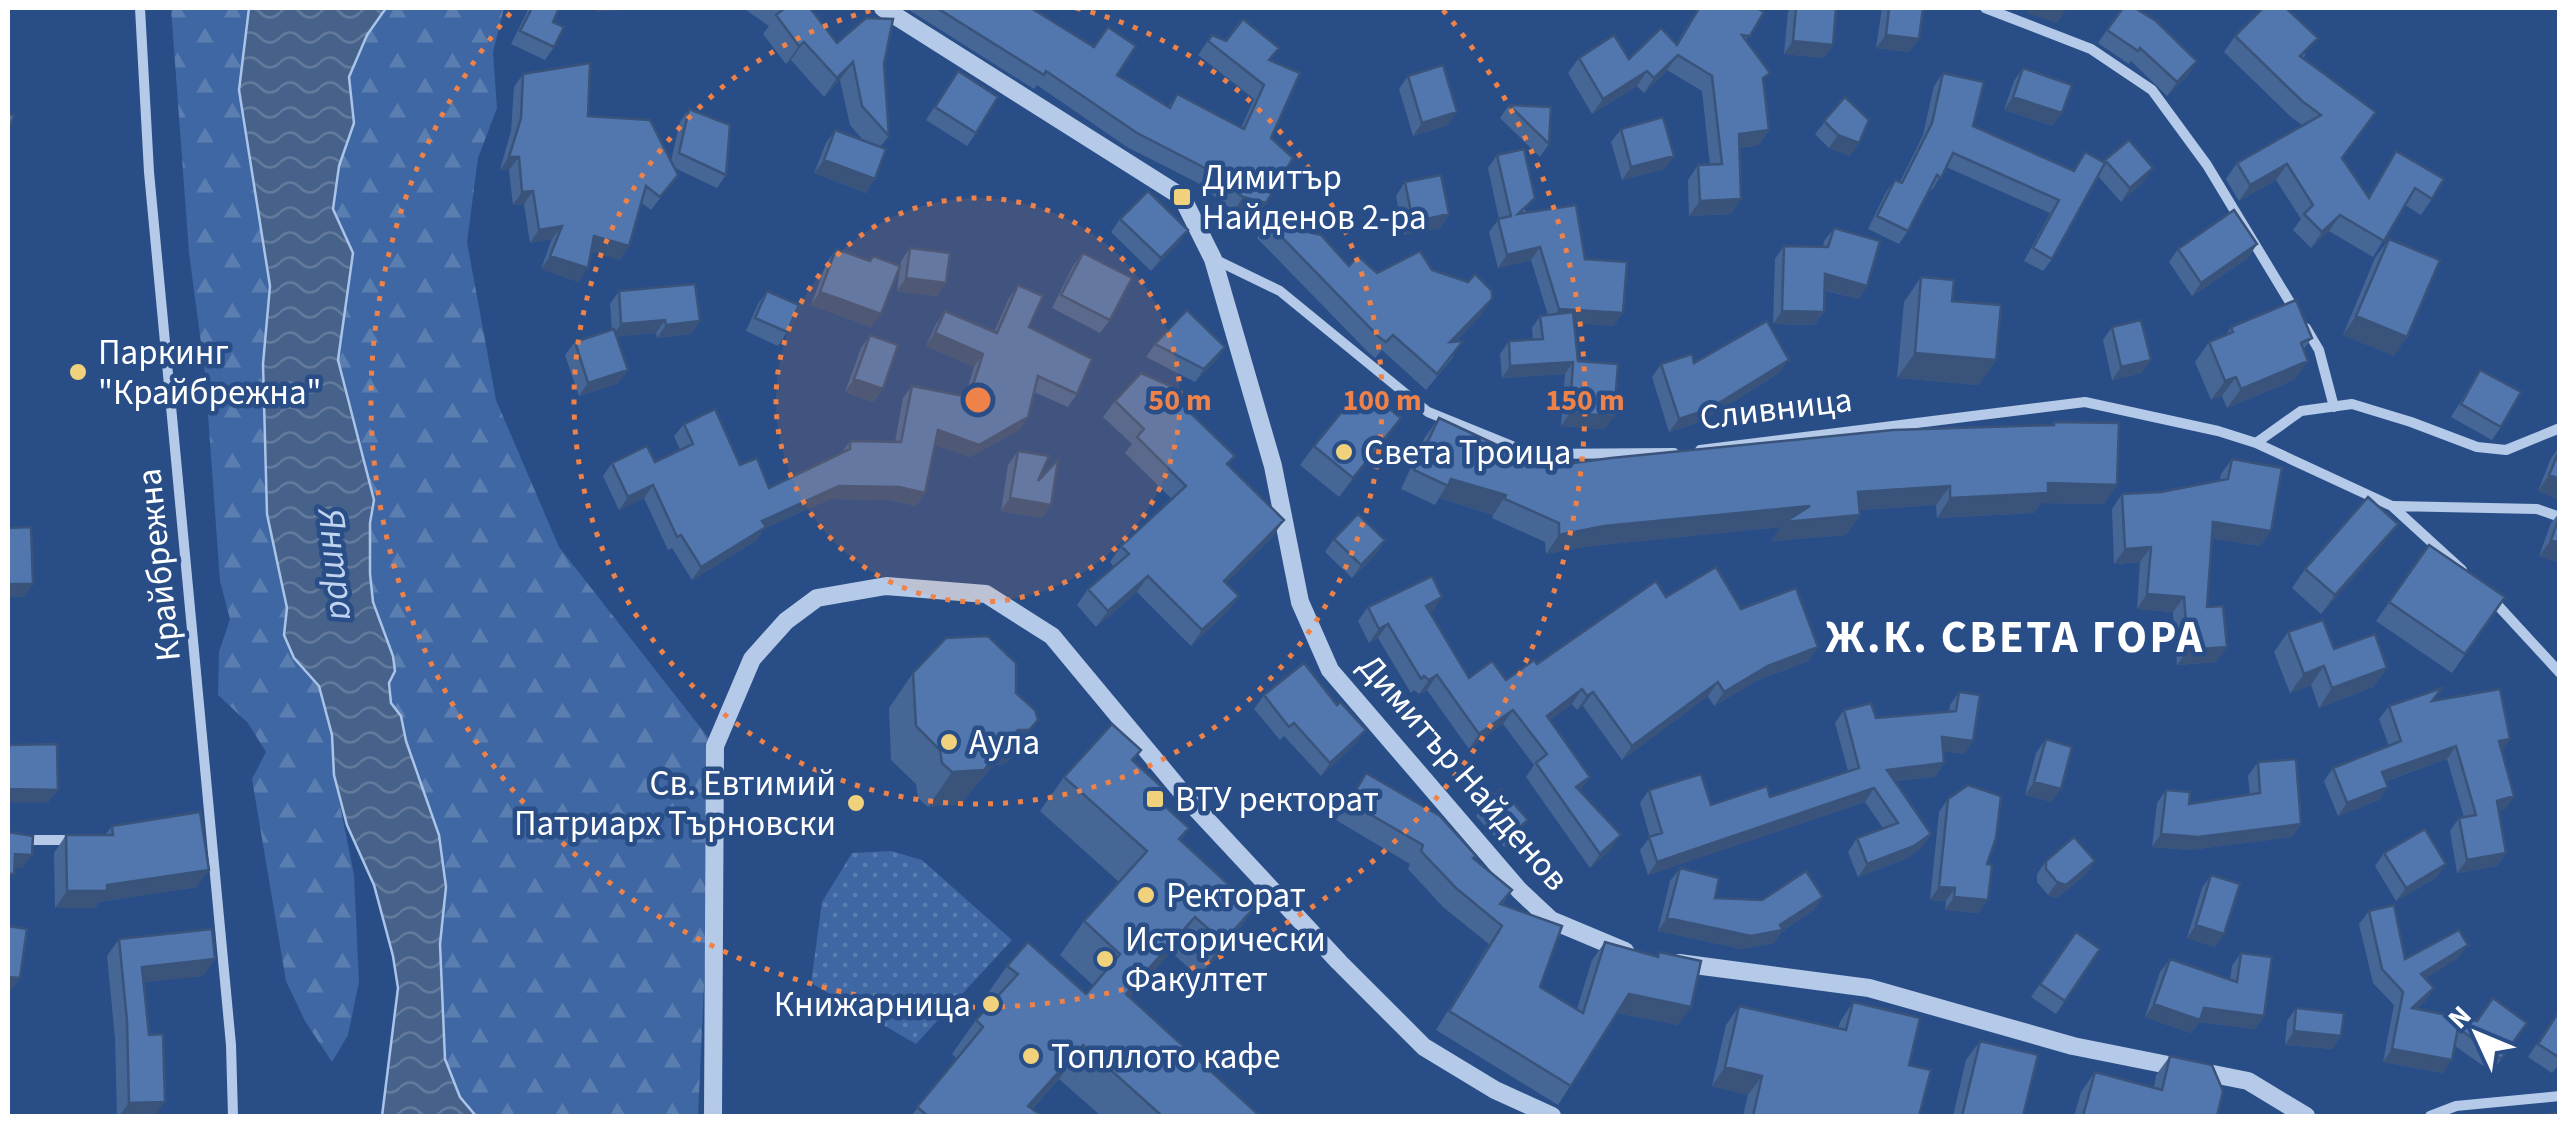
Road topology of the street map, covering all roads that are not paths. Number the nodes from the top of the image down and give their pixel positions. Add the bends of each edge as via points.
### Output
1 (140, 8) edge
2 (883, 8) edge
3 (1986, 8) edge
4 (1214, 259) junction
5 (2334, 407) junction
6 (2560, 428) edge
7 (2256, 444) junction
8 (2392, 506) junction
9 (2560, 517) edge
10 (2465, 573) edge
11 (2480, 586) edge
12 (2560, 674) edge
13 (8, 840) edge
14 (69, 840) edge
15 (2560, 1096) edge
16 (234, 1116) edge
17 (713, 1116) edge
18 (1552, 1116) edge
19 (2306, 1116) edge
20 (2430, 1116) edge

1 - 16 street, Крайбрежна via 146,140
2 - 4 street via 1182,197
3 - 5 street via 2091,49 2152,90 2207,165 2319,350
4 - 7 street, Сливница via 1280,290 1428,412 1532,454 1671,454 2085,402
4 - 19 street, Димитър Найденов via 1274,466 1300,602 1330,670 1454,818 1551,920 1656,960 1869,988 2073,1046 2248,1081
5 - 6 street via 2352,404 2492,449 2506,450
5 - 7 street via 2302,412
7 - 8 street, Сливница
8 - 9 street via 2537,509
8 - 10 street, Сливница
11 - 12 street
13 - 14 street
15 - 20 street via 2456,1106
17 - 18 street via 715,746 752,658 786,621 817,598 886,586 986,594 1052,636 1190,802 1424,1047

